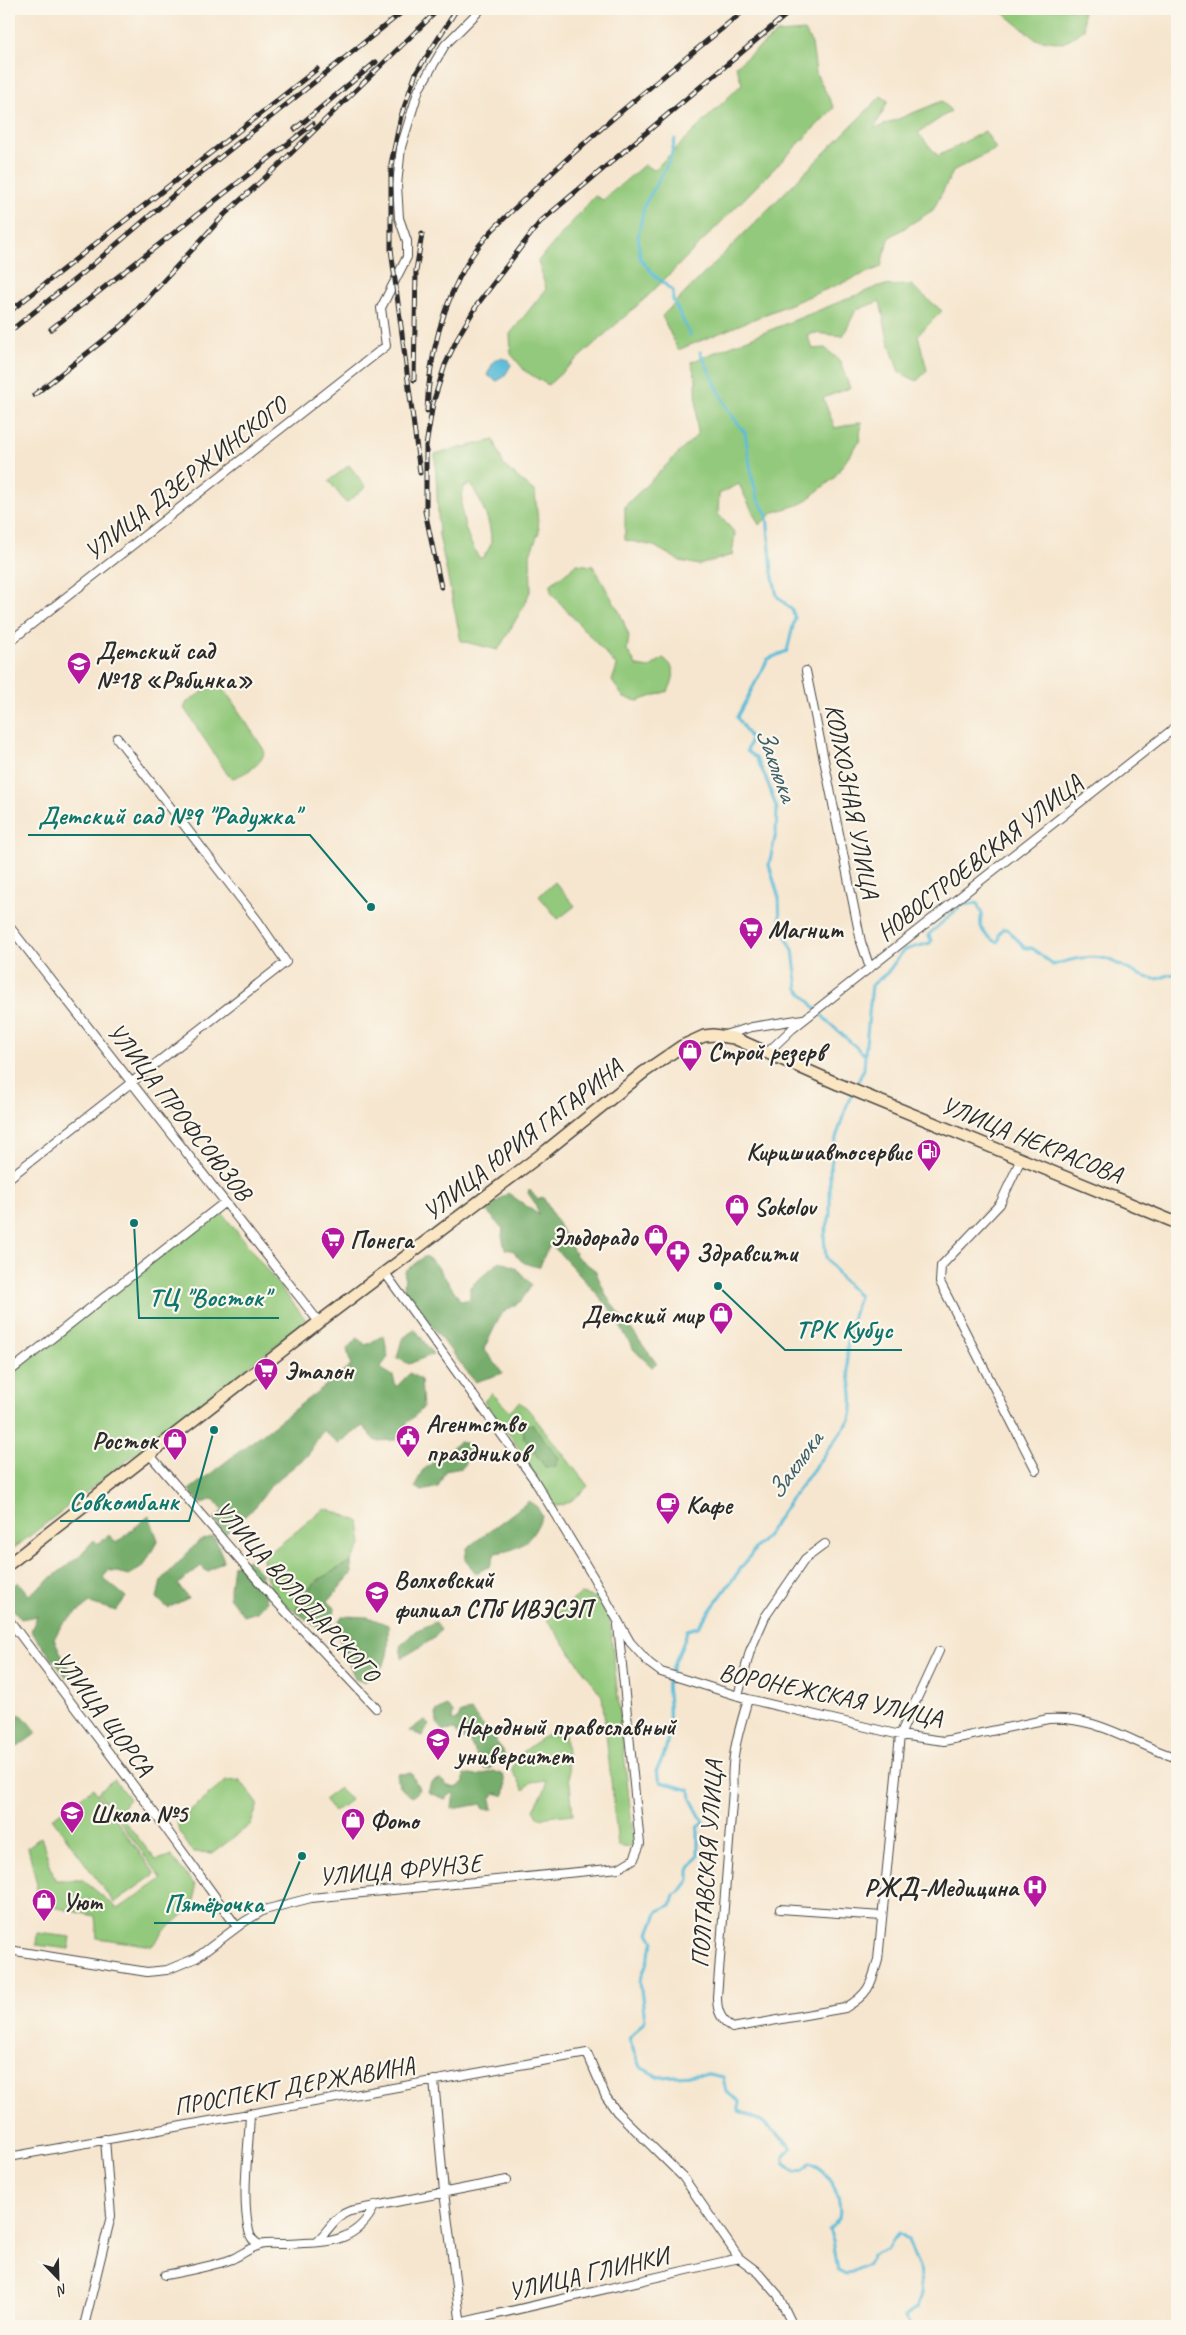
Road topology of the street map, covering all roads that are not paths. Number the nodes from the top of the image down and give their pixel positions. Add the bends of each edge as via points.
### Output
1 (481, 9) edge
2 (9, 642) edge
3 (806, 671) dead end
4 (1177, 726) edge
5 (117, 738) dead end
6 (9, 926) edge
7 (870, 968) junction
8 (805, 1018) junction
9 (717, 1035) junction
10 (767, 1053) junction
11 (132, 1082) junction
12 (1021, 1159) junction
13 (9, 1178) edge
14 (225, 1202) junction
15 (1177, 1223) edge
16 (385, 1273) junction
17 (320, 1322) junction
18 (9, 1372) edge
19 (149, 1454) junction
20 (1036, 1470) dead end
21 (825, 1544) dead end
22 (9, 1564) edge
23 (9, 1620) edge
24 (618, 1620) junction
25 (939, 1651) dead end
26 (738, 1696) junction
27 (748, 1699) junction
28 (376, 1708) dead end
29 (900, 1735) junction
30 (1175, 1758) edge
31 (780, 1909) dead end
32 (882, 1916) junction
33 (237, 1927) junction
34 (9, 1950) edge
35 (434, 2080) junction
36 (250, 2113) junction
37 (105, 2139) junction
38 (9, 2157) edge
39 (507, 2180) dead end
40 (444, 2192) junction
41 (375, 2205) junction
42 (315, 2243) junction
43 (260, 2245) junction
44 (739, 2258) junction
45 (165, 2275) dead end
46 (461, 2325) edge
47 (84, 2326) edge
48 (446, 2326) edge
49 (792, 2326) edge

1 - 2 street, УЛИЦА ДЗЕРЖИНСКОГО via 445,45 419,89 401,147 398,218 407,241 407,257 381,308 386,346
3 - 7 street, КОЛХОЗНАЯ УЛИЦА via 861,942
4 - 7 street, НОВОСТРОЕВСКАЯ УЛИЦА
5 - 11 street via 286,962
6 - 11 street, УЛИЦА ПРОФСОЮЗОВ
7 - 8 street, НОВОСТРОЕВСКАЯ УЛИЦА
8 - 9 street, НОВОСТРОЕВСКАЯ УЛИЦА
8 - 10 street, НОВОСТРОЕВСКАЯ УЛИЦА
9 - 10 main road via 734,1038
9 - 16 main road, УЛИЦА ЮРИЯ ГАГАРИНА via 693,1040 651,1067
10 - 12 main road, УЛИЦА НЕКРАСОВА
11 - 13 street
11 - 14 street, УЛИЦА ПРОФСОЮЗОВ
12 - 15 main road, УЛИЦА НЕКРАСОВА
12 - 20 street via 1000,1204 941,1266 940,1282
14 - 17 street, УЛИЦА ПРОФСОЮЗОВ
14 - 18 street
16 - 17 main road, УЛИЦА ЮРИЯ ГАГАРИНА
16 - 24 street via 533,1478
17 - 19 main road, УЛИЦА ЮРИЯ ГАГАРИНА
19 - 22 main road, УЛИЦА ЮРИЯ ГАГАРИНА
19 - 28 street, УЛИЦА ВОЛОДАРСКОГО via 273,1598
21 - 26 street via 805,1559 765,1616 750,1651
23 - 33 street, УЛИЦА ЩОРСА
24 - 26 street, ВОРОНЕЖСКАЯ УЛИЦА via 630,1642 661,1672
24 - 33 street, УЛИЦА ФРУНЗЕ via 640,1844 634,1859 618,1868 310,1898 264,1910
25 - 29 street
26 - 27 street, ВОРОНЕЖСКАЯ УЛИЦА
27 - 29 street, ВОРОНЕЖСКАЯ УЛИЦА
27 - 32 street, ПОЛТАВСКАЯ УЛИЦА via 732,1761 733,1790 717,1997 717,2009 723,2020 732,2028 845,2008 862,1998 871,1984 878,1960
29 - 30 street, ВОРОНЕЖСКАЯ УЛИЦА via 944,1741 1062,1718 1118,1731
29 - 32 street
31 - 32 street
33 - 34 street, УЛИЦА ФРУНЗЕ via 196,1958 167,1970 148,1972
35 - 36 street, ПРОСПЕКТ ДЕРЖАВИНА
35 - 40 street
35 - 44 street, ПРОСПЕКТ ДЕРЖАВИНА via 587,2053 606,2097 617,2112 683,2177
36 - 37 street, ПРОСПЕКТ ДЕРЖАВИНА
36 - 43 street via 246,2180 249,2232 253,2241
37 - 38 street, ПРОСПЕКТ ДЕРЖАВИНА
37 - 47 street via 111,2216
39 - 40 street
40 - 41 street
40 - 46 street
41 - 42 street via 341,2214
41 - 42 street via 368,2220 356,2232 344,2238
42 - 43 street
43 - 45 street via 232,2258
44 - 46 street, УЛИЦА ГЛИНКИ
44 - 49 street via 759,2273 778,2295
46 - 48 street, УЛИЦА ГЛИНКИ

